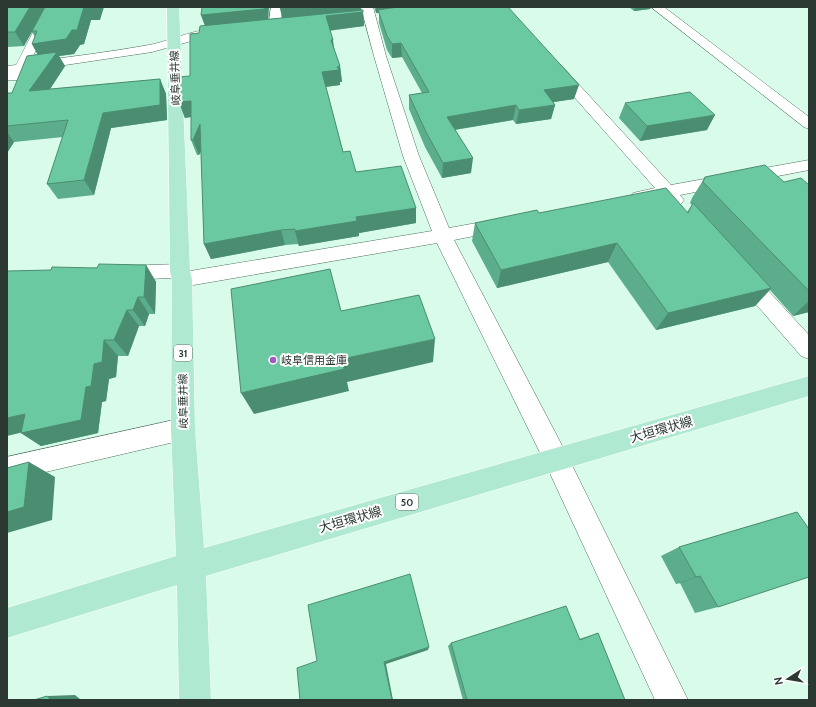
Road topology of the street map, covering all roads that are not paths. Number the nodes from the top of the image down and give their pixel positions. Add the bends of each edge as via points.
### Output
1 (52, 7) edge
2 (173, 7) edge
3 (277, 7) edge
4 (657, 7) edge
5 (364, 15) edge
6 (385, 17) edge
7 (288, 27) edge
8 (274, 29) junction
9 (259, 30) edge
10 (228, 32) edge
11 (174, 41) junction
12 (548, 59) edge
13 (21, 68) junction
14 (7, 70) edge
15 (7, 84) edge
16 (809, 124) edge
17 (809, 165) edge
18 (667, 192) junction
19 (621, 201) edge
20 (683, 210) edge
21 (521, 221) edge
22 (443, 236) junction
23 (730, 263) edge
24 (99, 273) edge
25 (181, 276) junction
26 (809, 350) edge
27 (809, 386) edge
28 (183, 429) junction
29 (556, 459) junction
30 (7, 469) edge
31 (191, 566) junction
32 (7, 623) edge
33 (195, 700) edge
34 (672, 700) edge

1 - 13 street
2 - 11 main road, 岐阜垂井線 / 31
3 - 8 street
4 - 16 street
5 - 6 street
5 - 22 street via 380,56 411,156
7 - 8 street
8 - 9 street
10 - 11 street
11 - 13 street via 152,48
11 - 25 main road, 岐阜垂井線 / 31
12 - 18 street
13 - 14 street
13 - 15 street
17 - 18 street
18 - 19 street
18 - 20 street
21 - 22 street
22 - 25 street
22 - 29 street
23 - 26 street
24 - 25 street
25 - 28 main road, 岐阜垂井線 / 31
27 - 29 main road, 大垣環状線 / 50
28 - 30 street
28 - 31 main road, 岐阜垂井線 / 31
29 - 31 main road, 大垣環状線 / 50
29 - 34 street
31 - 32 main road, 大垣環状線 / 50
31 - 33 main road, 岐阜垂井線 / 31

